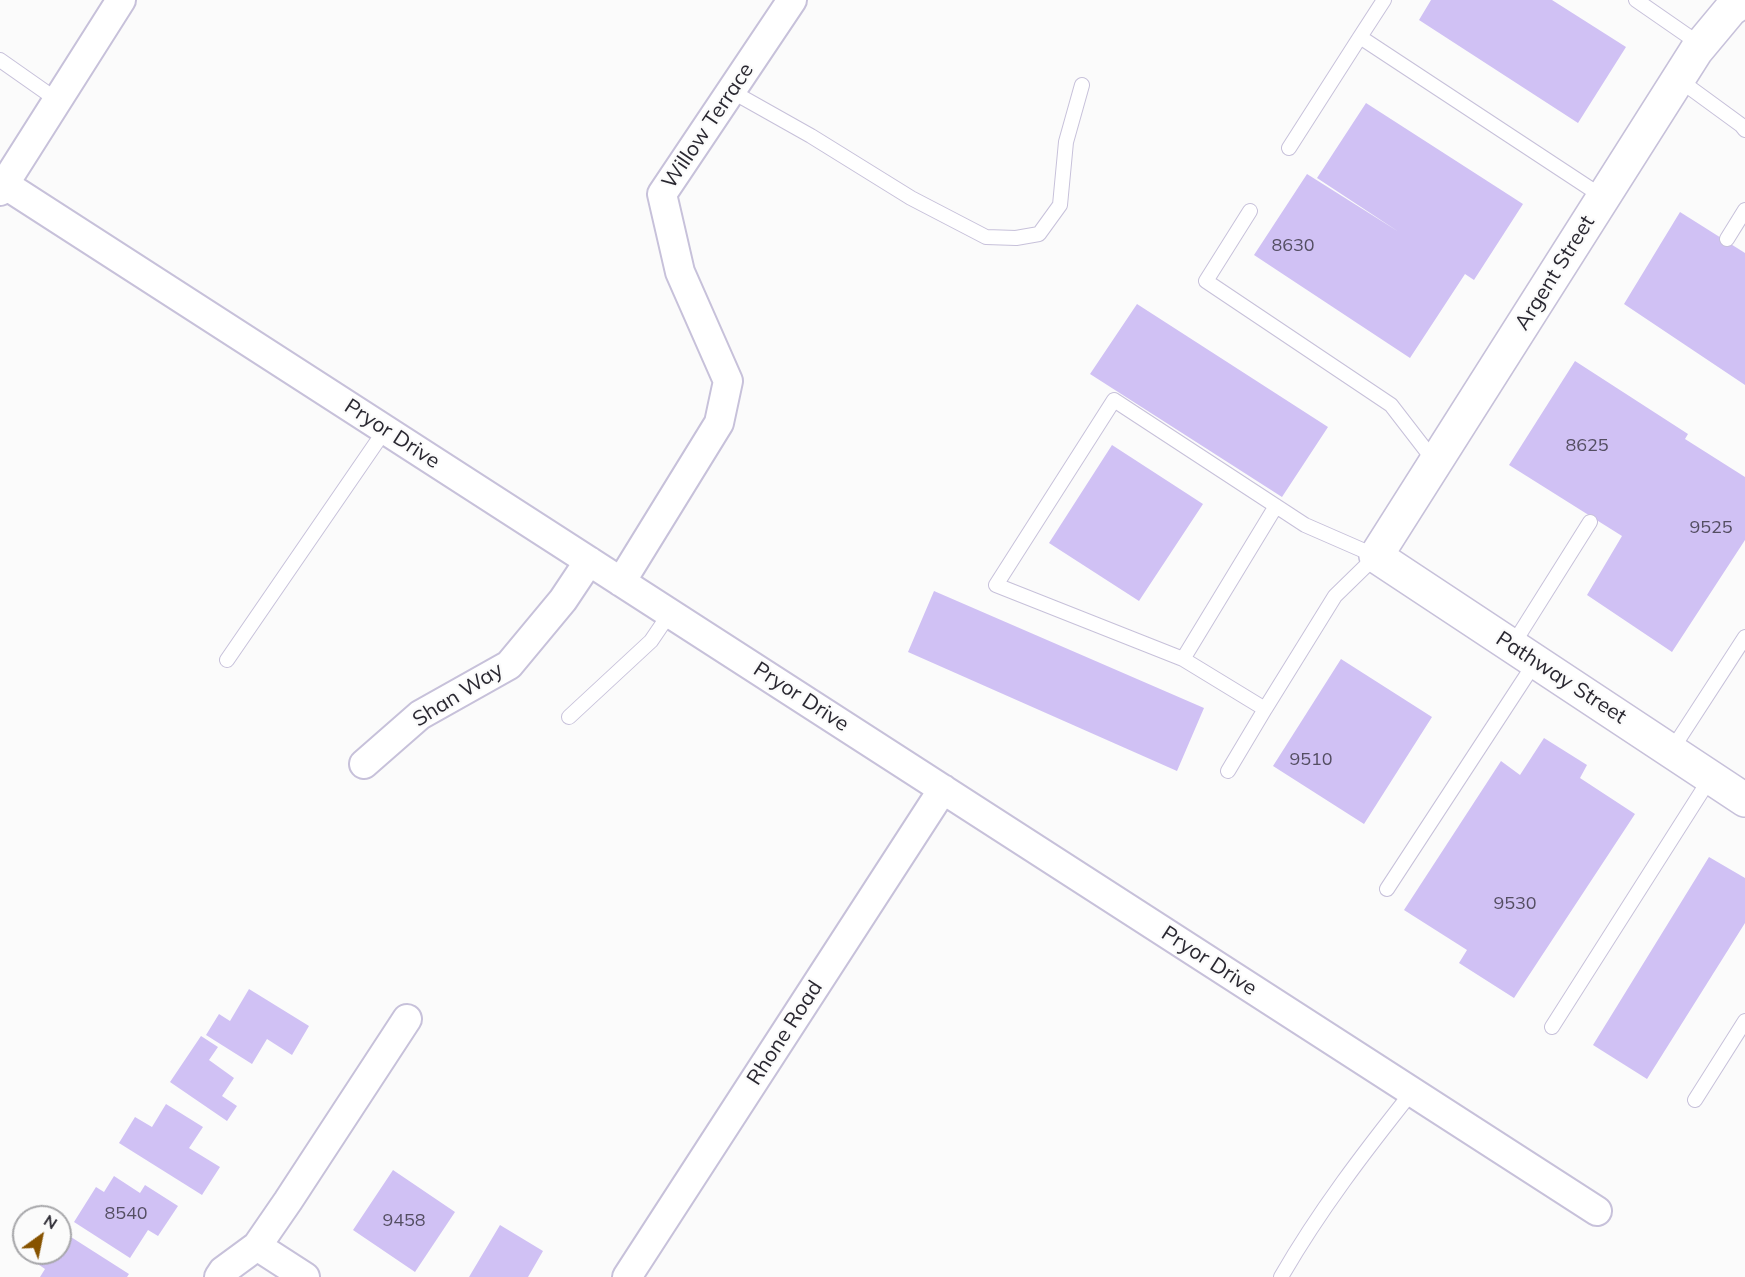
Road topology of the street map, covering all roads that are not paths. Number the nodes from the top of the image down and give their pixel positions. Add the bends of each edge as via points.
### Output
1 (121, 0) edge
2 (792, 0) edge
3 (1384, 0) edge
4 (1636, 0) edge
5 (1745, 0) edge
6 (1360, 37) junction
7 (1701, 45) junction
8 (0, 60) edge
9 (1678, 79) junction
10 (1082, 85) dead end
11 (731, 91) junction
12 (57, 100) junction
13 (1745, 130) edge
14 (1289, 148) dead end
15 (2, 188) edge
16 (1603, 197) junction
17 (1745, 210) edge
18 (1250, 211) dead end
19 (1727, 239) dead end
20 (385, 430) junction
21 (1436, 462) junction
22 (1276, 506) junction
23 (1590, 522) dead end
24 (1376, 556) junction
25 (589, 561) junction
26 (621, 582) junction
27 (670, 613) junction
28 (1745, 637) edge
29 (1524, 653) junction
30 (1732, 657) junction
31 (1183, 659) junction
32 (227, 660) dead end
33 (1745, 664) edge
34 (1266, 709) junction
35 (569, 717) dead end
36 (1671, 751) junction
37 (364, 764) dead end
38 (1228, 771) dead end
39 (1711, 777) junction
40 (943, 789) junction
41 (1745, 800) edge
42 (1387, 890) dead end
43 (407, 1019) dead end
44 (1745, 1021) edge
45 (1552, 1027) dead end
46 (1412, 1092) junction
47 (1695, 1100) dead end
48 (1597, 1212) dead end
49 (257, 1246) junction
50 (219, 1277) edge
51 (305, 1277) edge
52 (627, 1277) edge
53 (1281, 1277) edge

1 - 12 street
2 - 11 street, Willow Terrace
3 - 6 lane
4 - 7 lane
5 - 7 street, Argent Street via 1731,9
6 - 14 lane
6 - 16 lane
7 - 9 street, Argent Street
8 - 12 lane
9 - 13 lane
9 - 16 street, Argent Street
10 - 11 lane via 1066,142 1060,205 1039,234 1016,238 986,237 911,198
11 - 26 street, Willow Terrace via 662,194 680,272 729,381 719,423
12 - 15 street
15 - 20 street, Pryor Drive
16 - 21 street, Argent Street
17 - 19 lane
18 - 21 lane via 1206,280 1391,405
20 - 25 street, Pryor Drive
20 - 32 lane
21 - 24 street, Argent Street
22 - 24 lane via 1305,525
22 - 31 lane
22 - 31 lane via 1114,400 996,585
23 - 29 lane
24 - 29 street, Pathway Street
24 - 34 lane via 1335,596
25 - 26 street, Pryor Drive
25 - 37 street, Shan Way via 563,600 509,665 420,715
26 - 27 street, Pryor Drive
27 - 35 lane via 651,641
27 - 40 street, Pryor Drive
28 - 30 lane
29 - 36 street, Pathway Street
29 - 42 lane
30 - 33 lane
30 - 36 lane
31 - 34 lane
34 - 38 lane
36 - 39 street, Pathway Street
39 - 41 street, Pathway Street
39 - 45 lane
40 - 46 street, Pryor Drive
40 - 52 street, Rhone Road
43 - 49 street
44 - 47 lane
46 - 48 street, Pryor Drive
46 - 53 lane via 1360,1157
49 - 50 street
49 - 51 street

